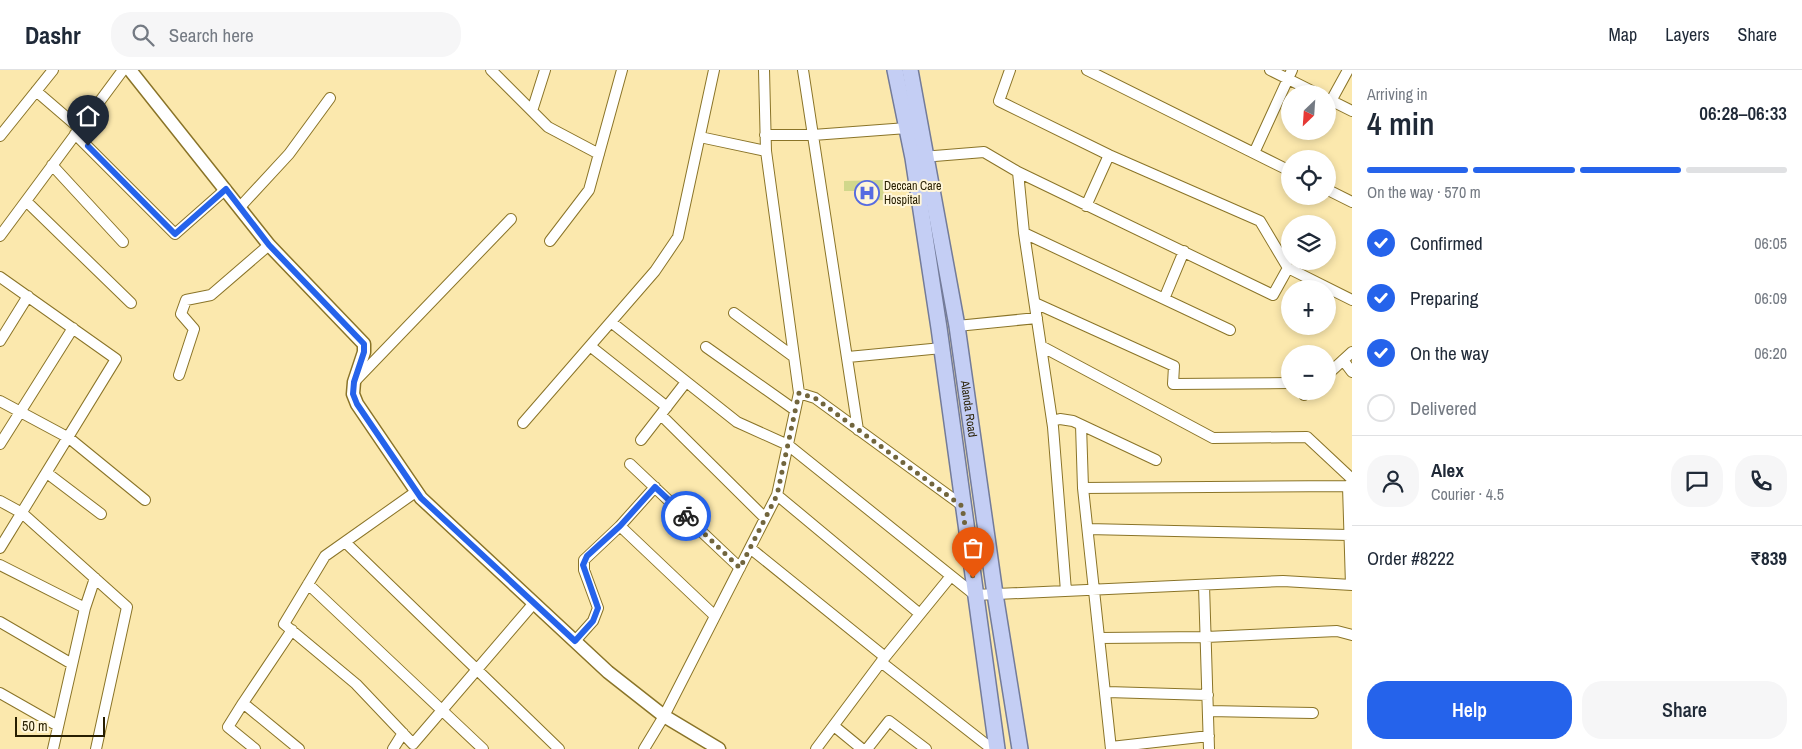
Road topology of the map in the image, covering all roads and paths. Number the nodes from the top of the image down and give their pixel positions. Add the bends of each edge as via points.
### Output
1 (53, 70) edge
2 (123, 70) edge
3 (130, 70) edge
4 (491, 70) edge
5 (545, 70) edge
6 (622, 70) edge
7 (714, 70) edge
8 (764, 70) edge
9 (804, 70) edge
10 (895, 70) edge
11 (910, 70) edge
12 (1010, 70) edge
13 (1087, 70) edge
14 (1270, 70) edge
15 (1348, 70) edge
16 (1108, 74) edge
17 (1289, 74) edge
18 (1305, 85) edge
19 (1336, 89) edge
20 (36, 91) junction
21 (330, 98) dead end
22 (1336, 103) edge
23 (532, 111) junction
24 (1352, 111) edge
25 (907, 128) junction
26 (77, 131) junction
27 (765, 135) junction
28 (813, 135) junction
29 (0, 136) edge
30 (700, 137) junction
31 (766, 152) junction
32 (1254, 153) junction
33 (599, 154) junction
34 (1109, 155) junction
35 (920, 157) junction
36 (52, 165) junction
37 (1281, 166) edge
38 (1018, 172) junction
39 (226, 189) junction
40 (1336, 194) edge
41 (26, 201) junction
42 (1352, 202) edge
43 (1086, 206) junction
44 (240, 207) junction
45 (511, 219) dead end
46 (1, 230) edge
47 (1024, 234) junction
48 (550, 241) dead end
49 (123, 242) dead end
50 (269, 245) junction
51 (1184, 251) junction
52 (1281, 256) edge
53 (1287, 270) edge
54 (1292, 270) edge
55 (0, 277) edge
56 (28, 296) junction
57 (1164, 299) junction
58 (1352, 300) edge
59 (131, 303) dead end
60 (1035, 303) junction
61 (734, 313) dead end
62 (1037, 318) junction
63 (611, 322) junction
64 (957, 326) junction
65 (73, 328) junction
66 (1230, 330) dead end
67 (0, 341) edge
68 (590, 346) junction
69 (706, 346) dead end
70 (1041, 346) junction
71 (942, 348) junction
72 (1352, 352) edge
73 (794, 357) junction
74 (848, 357) junction
75 (1343, 360) junction
76 (1336, 367) edge
77 (1352, 372) edge
78 (179, 375) dead end
79 (354, 382) junction
80 (686, 382) junction
81 (1281, 383) edge
82 (799, 393) junction
83 (0, 401) edge
84 (795, 410) junction
85 (664, 411) junction
86 (19, 412) junction
87 (1052, 421) junction
88 (523, 423) dead end
89 (1081, 425) junction
90 (858, 430) junction
91 (69, 438) junction
92 (641, 440) dead end
93 (0, 444) edge
94 (788, 445) junction
95 (1156, 460) dead end
96 (630, 464) dead end
97 (47, 473) junction
98 (1351, 482) edge
99 (655, 487) junction
100 (1083, 488) junction
101 (416, 492) junction
102 (777, 495) junction
103 (145, 500) dead end
104 (0, 501) edge
105 (962, 506) junction
106 (22, 513) junction
107 (101, 514) dead end
108 (765, 518) junction
109 (620, 526) junction
110 (1088, 529) junction
111 (1349, 535) junction
112 (345, 542) junction
113 (0, 548) edge
114 (750, 548) junction
115 (0, 565) edge
116 (740, 568) junction
117 (951, 576) junction
118 (95, 578) junction
119 (308, 584) junction
120 (1204, 585) junction
121 (1351, 585) edge
122 (1095, 590) junction
123 (1066, 591) junction
124 (995, 594) junction
125 (975, 595) junction
126 (534, 603) junction
127 (85, 608) junction
128 (920, 614) junction
129 (715, 616) junction
130 (0, 622) edge
131 (292, 630) junction
132 (1352, 635) edge
133 (1206, 637) junction
134 (1100, 638) junction
135 (575, 641) junction
136 (883, 659) junction
137 (72, 664) junction
138 (477, 669) junction
139 (1107, 692) junction
140 (0, 693) edge
141 (1208, 695) junction
142 (243, 703) junction
143 (442, 710) junction
144 (1209, 711) junction
145 (1313, 713) dead end
146 (664, 716) junction
147 (58, 726) junction
148 (834, 726) junction
149 (402, 733) junction
150 (1209, 736) junction
151 (416, 746) edge
152 (1111, 748) edge
153 (53, 749) edge
154 (96, 749) edge
155 (255, 749) edge
156 (299, 749) edge
157 (393, 749) edge
158 (483, 749) edge
159 (559, 749) edge
160 (644, 749) edge
161 (719, 749) edge
162 (816, 749) edge
163 (862, 749) edge
164 (867, 749) edge
165 (926, 749) edge
166 (992, 749) edge
167 (997, 749) edge
168 (1020, 749) edge
169 (1210, 749) edge

1 - 20 street
2 - 26 street
3 - 39 street
4 - 23 street
5 - 23 street
6 - 33 street
7 - 30 street
8 - 27 street
9 - 28 street
10 - 25 main road, Alanda Road
11 - 35 main road, Alanda Road
12 - 34 street via 999,101
13 - 16 street
14 - 17 street
15 - 19 street
16 - 32 street
17 - 18 street
17 - 32 street
20 - 26 street
20 - 29 street
21 - 44 street via 289,154
22 - 24 street
23 - 33 street via 548,126
25 - 28 street
25 - 35 main road, Alanda Road
26 - 36 street
26 - 39 street via 175,234
27 - 28 street
27 - 31 street
28 - 74 street
30 - 31 street
30 - 63 street via 678,237 655,271
31 - 73 street
32 - 37 street
33 - 48 street via 589,190
34 - 43 street
34 - 52 street via 1260,222
35 - 38 street via 984,152
35 - 64 main road, Alanda Road
35 - 71 main road, Alanda Road
36 - 41 street
36 - 49 street
38 - 43 street
38 - 47 street
39 - 44 street
40 - 42 street
41 - 46 street
41 - 59 street
43 - 51 street
44 - 50 street
45 - 79 street
47 - 57 street
47 - 60 street
50 - 78 street via 211,295 186,300 181,314 194,328
50 - 79 street via 364,344
51 - 53 street via 1272,295
51 - 57 street
54 - 58 street
55 - 56 street
56 - 65 street
56 - 67 street
57 - 66 street
60 - 62 street
60 - 81 street via 1174,366 1172,384
61 - 73 street
62 - 64 street
62 - 70 street
63 - 68 street
63 - 80 street
64 - 124 main road, Alanda Road
65 - 86 street
65 - 91 street via 116,359
68 - 85 street
68 - 88 street
69 - 84 street
70 - 87 street
70 - 98 street via 1213,438 1307,437
71 - 74 street
71 - 105 main road, Alanda Road
72 - 75 street
73 - 82 street
74 - 90 street
75 - 76 street
75 - 77 street
79 - 101 street via 353,394 357,404
80 - 85 street
80 - 94 street via 736,422
82 - 84 street
82 - 90 street via 815,398
83 - 86 street
84 - 94 street
85 - 92 street
85 - 108 street
86 - 91 street
86 - 93 street
87 - 89 street via 1066,419
87 - 123 street
89 - 95 street
89 - 100 street
90 - 105 street
91 - 97 street
91 - 103 street
94 - 102 street
94 - 117 street
96 - 99 street
97 - 106 street
97 - 107 street
98 - 100 street
98 - 111 street
99 - 109 street
99 - 116 street
100 - 110 street
101 - 112 street
101 - 126 street
102 - 108 street
102 - 128 street
104 - 106 street
105 - 125 main road, Alanda Road
106 - 113 street
106 - 118 street
108 - 114 street
109 - 129 street
109 - 135 street via 584,560 584,570 598,608 593,621
110 - 111 street
110 - 122 street
111 - 121 street
112 - 119 street via 324,556
112 - 138 street
114 - 116 street
114 - 136 street
115 - 127 street
116 - 129 street
117 - 125 street
117 - 128 street
118 - 127 street
118 - 154 street via 128,607
119 - 131 street via 284,624
119 - 143 street
120 - 121 street via 1283,581
120 - 122 street
120 - 133 street
122 - 123 street
122 - 134 street
123 - 124 street
124 - 125 street
124 - 168 main road, Alanda Road
125 - 167 main road, Alanda Road
126 - 135 street
126 - 138 street
127 - 137 street
128 - 136 street
129 - 146 street
130 - 137 street
131 - 142 street
131 - 149 street via 356,684
132 - 133 street via 1337,631
133 - 134 street
133 - 141 street
134 - 139 street
135 - 146 street
136 - 148 street
136 - 166 street
137 - 147 street
138 - 143 street
138 - 159 street
139 - 141 street
139 - 152 street
140 - 147 street
141 - 144 street
142 - 155 street via 228,726
142 - 156 street
143 - 151 street
143 - 158 street
144 - 145 street
144 - 150 street
146 - 160 street
146 - 161 street
147 - 153 street
148 - 162 street
148 - 163 street
149 - 151 street
149 - 157 street
150 - 152 street
150 - 169 street
164 - 165 street via 889,721

